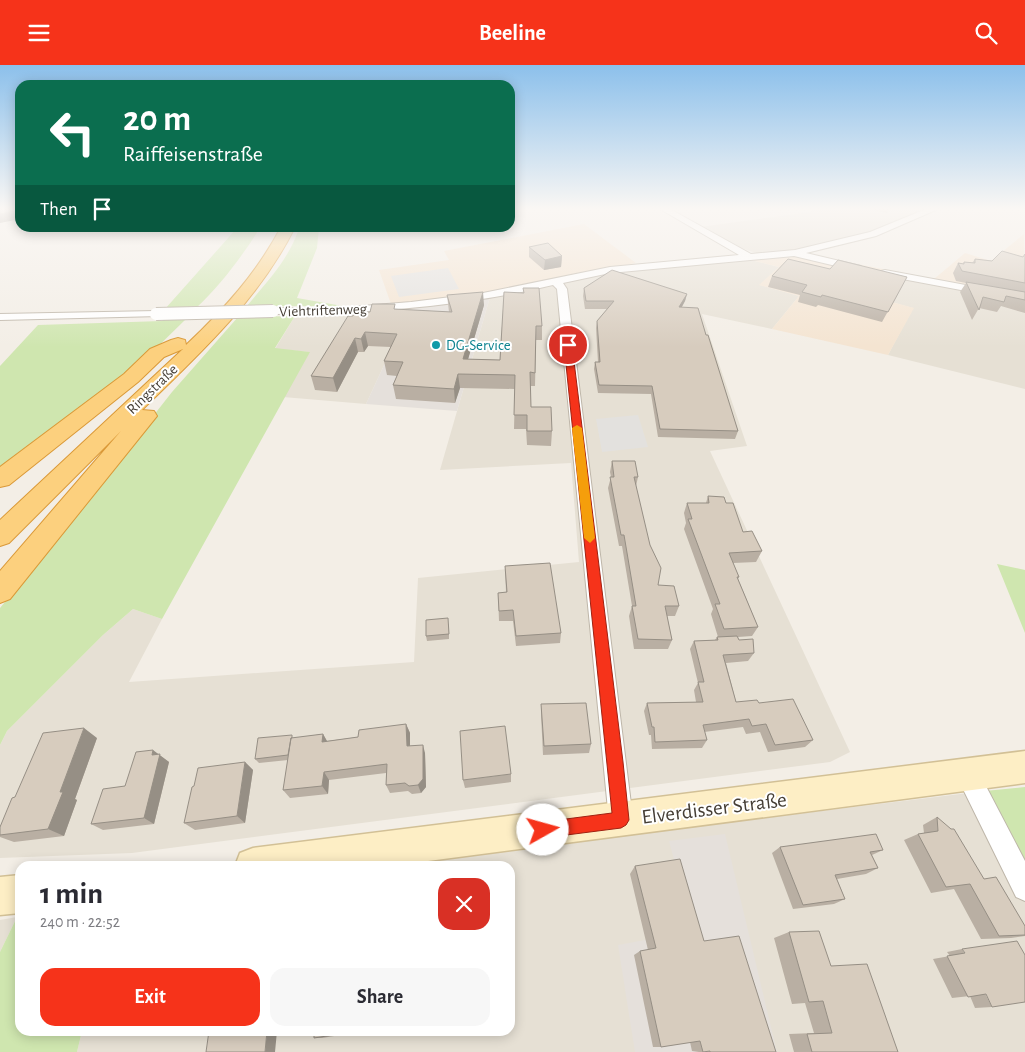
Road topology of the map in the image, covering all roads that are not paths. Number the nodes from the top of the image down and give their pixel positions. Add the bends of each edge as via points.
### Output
1 (254, 255) edge
2 (272, 255) edge
3 (746, 255) edge
4 (771, 255) edge
5 (802, 255) edge
6 (749, 257) junction
7 (250, 260) dead end
8 (556, 281) junction
9 (222, 295) dead end
10 (1025, 299) edge
11 (0, 317) edge
12 (184, 349) junction
13 (0, 479) edge
14 (0, 509) edge
15 (0, 536) edge
16 (0, 591) edge
17 (1025, 767) edge
18 (968, 775) junction
19 (621, 820) junction
20 (293, 861) edge
21 (1025, 888) edge
22 (15, 894) edge
23 (0, 896) edge

1 - 7 highway
2 - 12 highway, Ringstraße via 239,300
3 - 6 street
4 - 6 street, Viehtriftenweg
5 - 10 street
6 - 8 street, Viehtriftenweg via 610,270
8 - 11 street, Viehtriftenweg, bridge via 483,296 338,311
8 - 19 street via 562,289
9 - 12 highway, Ringstraße
12 - 13 highway via 157,353 131,378
12 - 14 highway, Ringstraße
12 - 15 highway, Ringstraße
12 - 16 highway via 176,380
17 - 18 main road, Elverdisser Straße
18 - 19 main road, Elverdisser Straße
18 - 21 street
19 - 20 main road, Elverdisser Straße
22 - 23 main road

